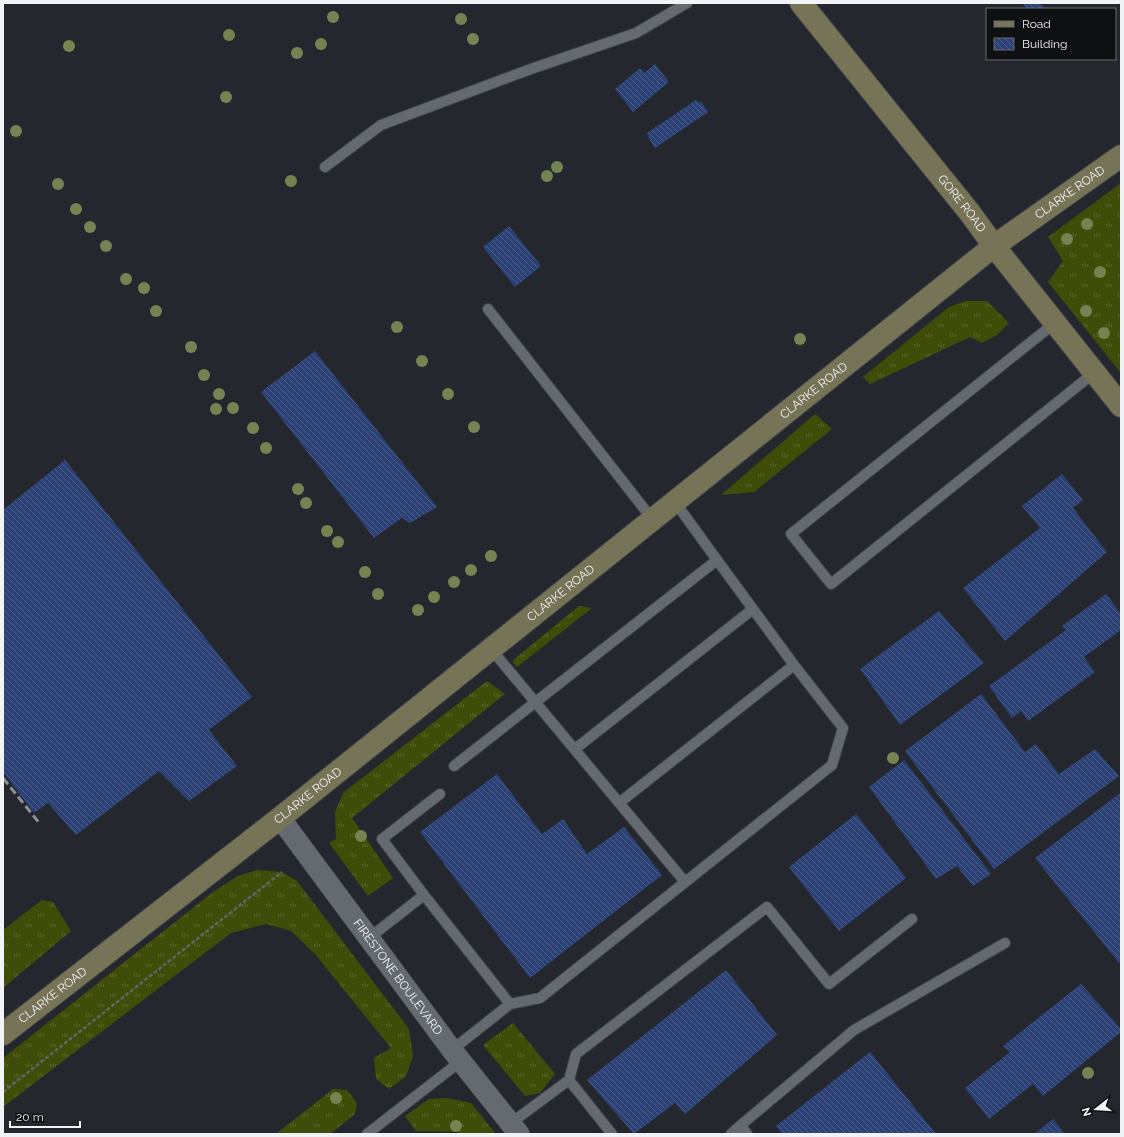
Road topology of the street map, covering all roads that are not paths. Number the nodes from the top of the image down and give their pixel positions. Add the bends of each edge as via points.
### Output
1 (687, 3) edge
2 (801, 3) edge
3 (1121, 156) edge
4 (325, 167) dead end
5 (994, 246) junction
6 (488, 309) dead end
7 (1056, 322) junction
8 (1095, 372) junction
9 (1121, 406) edge
10 (675, 502) junction
11 (654, 520) junction
12 (718, 560) junction
13 (753, 609) junction
14 (491, 650) junction
15 (794, 665) junction
16 (535, 702) junction
17 (575, 750) junction
18 (454, 766) dead end
19 (440, 794) dead end
20 (619, 802) junction
21 (280, 818) junction
22 (685, 882) junction
23 (424, 895) junction
24 (912, 919) dead end
25 (369, 938) junction
26 (1005, 943) dead end
27 (510, 1004) junction
28 (3, 1034) edge
29 (456, 1055) junction
30 (569, 1080) junction
31 (741, 1125) junction
32 (515, 1129) edge
33 (366, 1134) edge
34 (612, 1134) edge
35 (731, 1134) edge
36 (747, 1134) edge

1 - 4 lane via 636,33 381,125
2 - 5 main road, GORE ROAD
3 - 5 main road, CLARKE ROAD
5 - 7 main road, GORE ROAD
5 - 10 main road, CLARKE ROAD
6 - 11 lane
7 - 8 main road, GORE ROAD
7 - 8 lane via 791,534 831,584
8 - 9 main road, GORE ROAD
10 - 11 main road, CLARKE ROAD
10 - 12 lane
11 - 14 main road, CLARKE ROAD
12 - 13 lane
12 - 16 lane
13 - 15 lane
13 - 17 lane
14 - 16 lane
14 - 21 main road, CLARKE ROAD
15 - 20 lane
15 - 22 lane via 843,728 832,765
16 - 17 lane
16 - 18 lane
17 - 20 lane
19 - 23 lane via 382,839
20 - 22 lane
21 - 25 street, FIRESTONE BOULEVARD
21 - 28 main road, CLARKE ROAD
22 - 27 lane via 540,998
23 - 25 lane
23 - 27 lane
24 - 30 lane via 829,984 767,907 576,1054
25 - 29 street, FIRESTONE BOULEVARD
26 - 31 lane via 854,1030
27 - 29 lane
29 - 32 street, FIRESTONE BOULEVARD
29 - 33 lane
30 - 32 lane
30 - 34 lane
31 - 35 lane
31 - 36 lane

